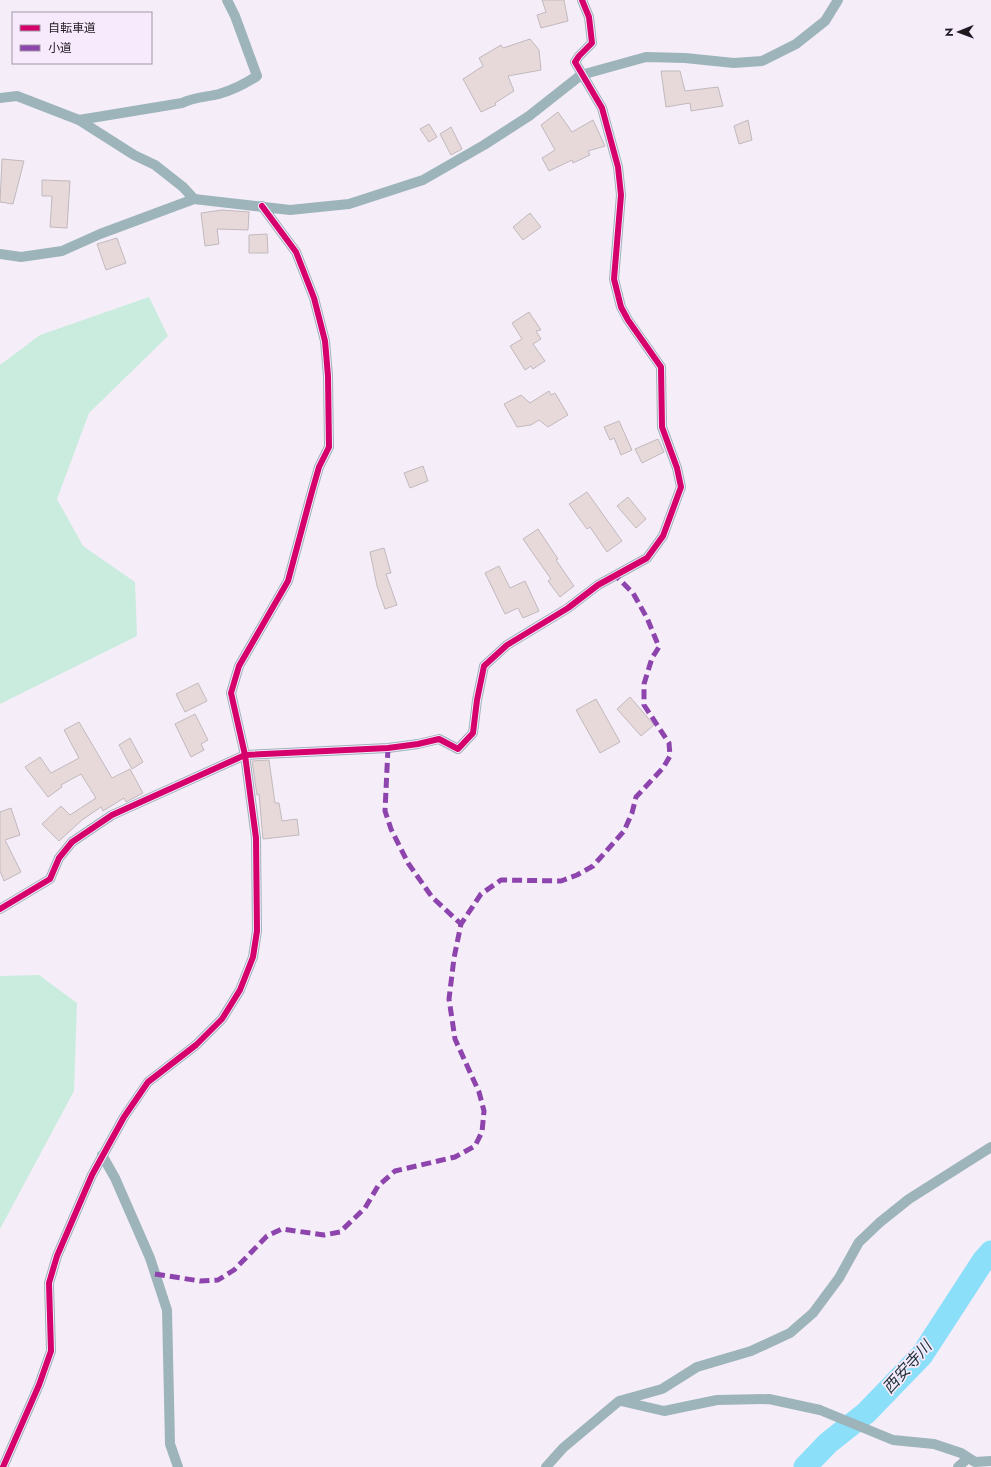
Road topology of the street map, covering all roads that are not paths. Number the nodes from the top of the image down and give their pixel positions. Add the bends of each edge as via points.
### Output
1 (227, 0) edge
2 (582, 0) edge
3 (838, 0) edge
4 (581, 75) junction
5 (0, 98) edge
6 (79, 120) junction
7 (194, 199) junction
8 (262, 206) junction
9 (0, 254) edge
10 (245, 755) junction
11 (0, 909) edge
12 (991, 1147) edge
13 (102, 1155) junction
14 (620, 1401) junction
15 (968, 1458) junction
16 (991, 1461) edge
17 (3, 1467) edge
18 (178, 1467) edge
19 (546, 1467) edge
20 (958, 1467) edge

1 - 6 street via 257,76 242,86 219,94
2 - 4 street via 589,17 592,44 576,62
3 - 4 street via 825,21 796,44 762,61 734,63 646,57
4 - 8 street via 529,116 423,180 349,204 290,210
4 - 10 street via 602,108 618,167 621,195 614,280 621,307 661,367 662,427 678,468 681,487 663,536 648,558 598,586 568,608 507,645 484,666 473,733 458,749 439,739 388,748
5 - 6 street via 17,96
6 - 7 street via 155,165
7 - 8 street
7 - 9 street via 62,251 21,256
8 - 10 street via 296,252 314,298 325,341 329,447 319,467 288,581 239,666 230,693
10 - 11 street via 112,816 72,842 59,858 50,879
10 - 13 street via 256,838 257,931 252,957 240,990 222,1019 196,1045 148,1082
12 - 14 street via 909,1199 879,1223 859,1242 839,1278 813,1313 790,1333 751,1351 697,1368 662,1388
13 - 17 street via 57,1256 49,1283 51,1351
13 - 18 street via 115,1178 150,1258 167,1310 170,1444
14 - 15 street via 664,1411 717,1400 769,1399 820,1410 893,1440 934,1444
14 - 19 street via 563,1448
15 - 16 street via 975,1462
15 - 20 street

